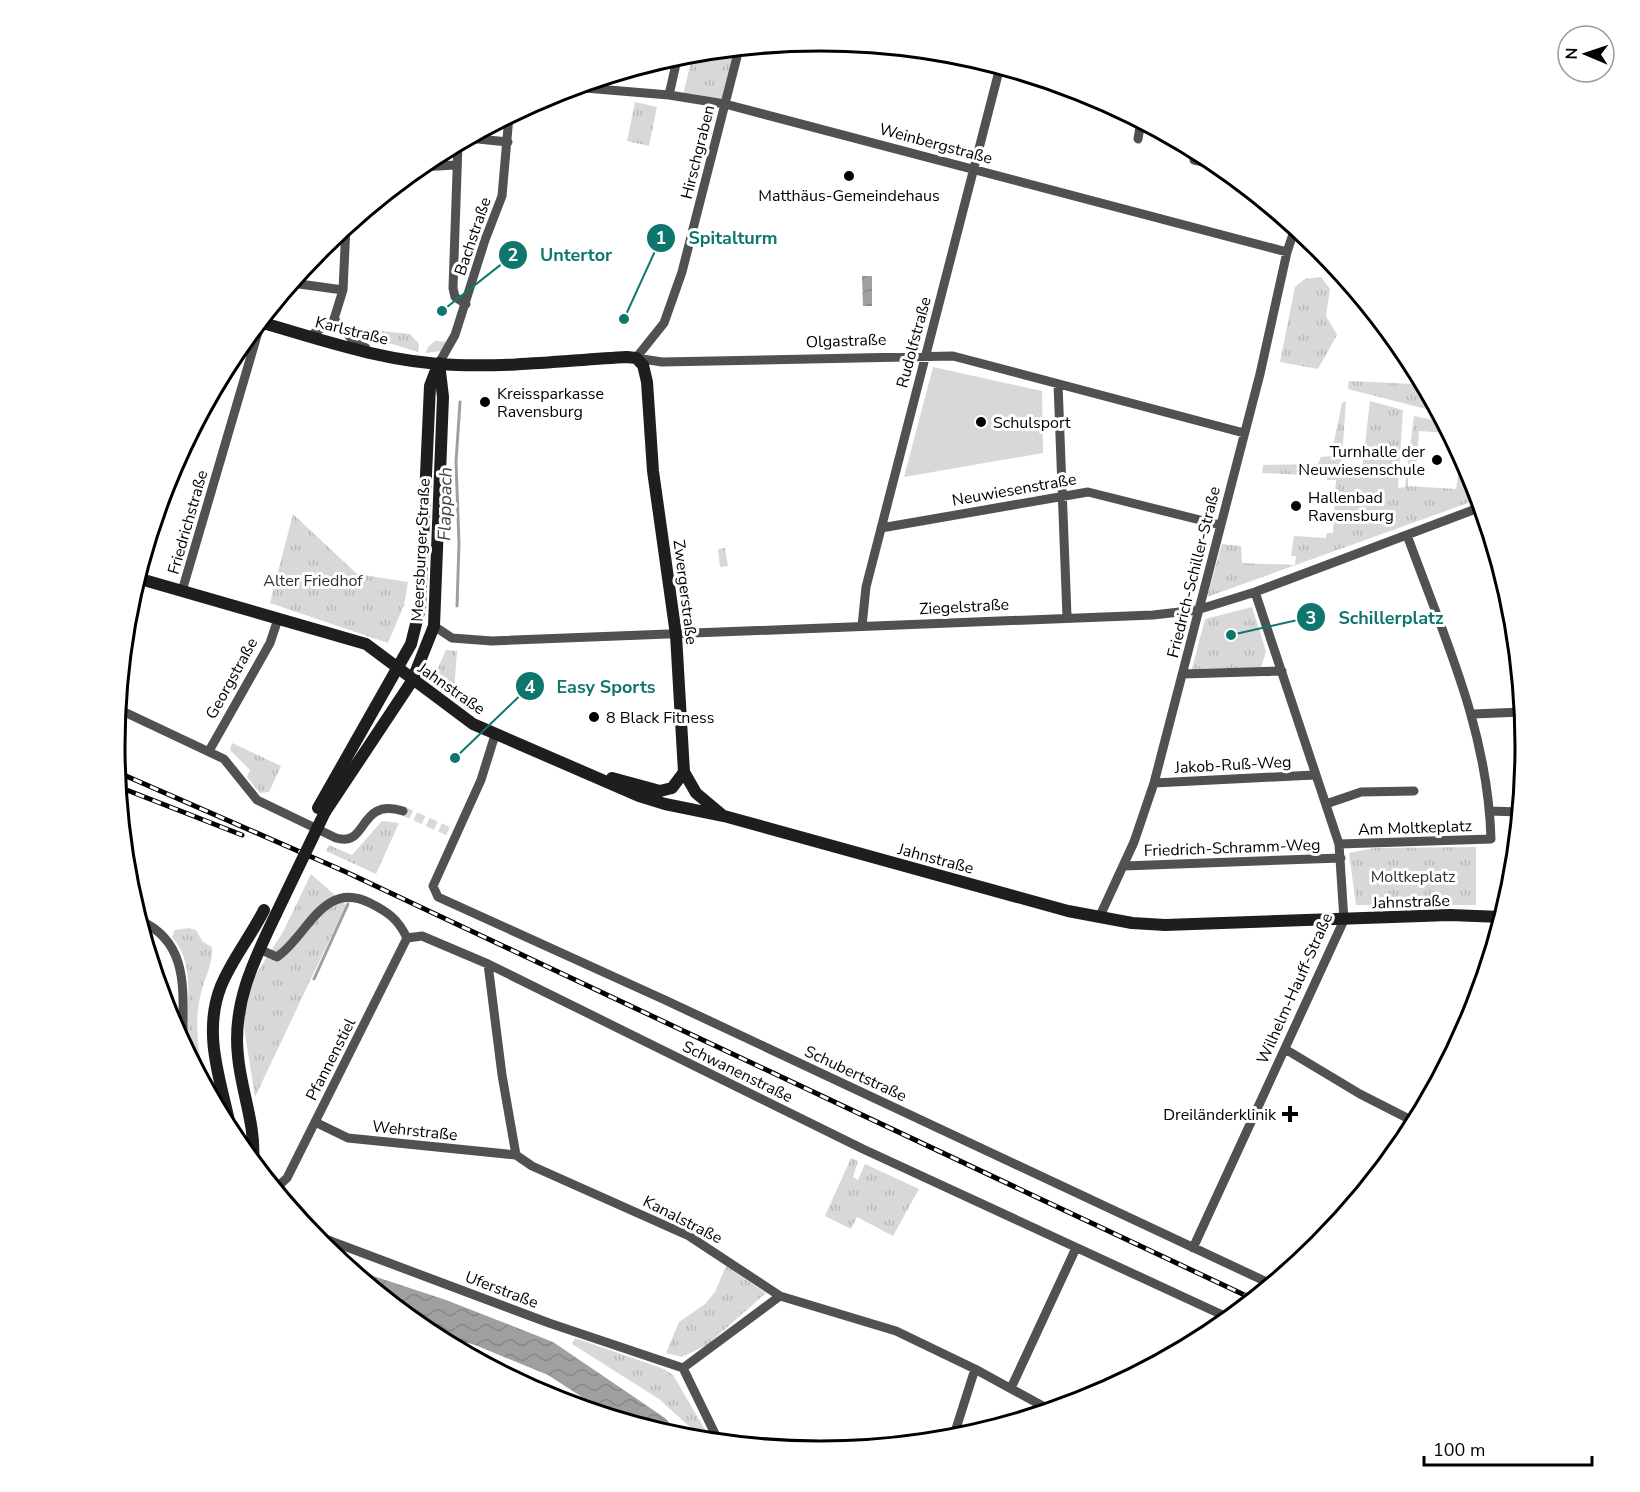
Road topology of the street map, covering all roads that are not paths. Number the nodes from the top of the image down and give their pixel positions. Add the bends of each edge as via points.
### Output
1 (737, 56) edge
2 (676, 66) edge
3 (998, 75) edge
4 (595, 89) edge
5 (669, 95) junction
6 (724, 104) junction
7 (509, 125) edge
8 (1140, 129) edge
9 (483, 138) edge
10 (1138, 139) dead end
11 (508, 142) junction
12 (457, 153) edge
13 (438, 165) edge
14 (456, 165) junction
15 (975, 168) junction
16 (1292, 237) edge
17 (345, 239) edge
18 (1287, 252) junction
19 (301, 284) edge
20 (343, 290) junction
21 (466, 304) junction
22 (334, 318) junction
23 (268, 324) edge
24 (309, 337) junction
25 (255, 342) edge
26 (925, 355) junction
27 (389, 356) junction
28 (636, 358) junction
29 (439, 363) junction
30 (1058, 384) junction
31 (1244, 433) junction
32 (1061, 495) junction
33 (1473, 510) edge
34 (1220, 525) junction
35 (881, 528) junction
36 (1407, 535) junction
37 (145, 580) edge
38 (182, 591) junction
39 (1255, 592) junction
40 (1197, 610) junction
41 (1067, 616) junction
42 (278, 619) junction
43 (434, 626) junction
44 (862, 626) junction
45 (676, 635) junction
46 (398, 669) junction
47 (1282, 671) junction
48 (1183, 674) junction
49 (412, 681) junction
50 (1514, 712) edge
51 (126, 713) edge
52 (1473, 714) junction
53 (495, 735) junction
54 (209, 751) junction
55 (684, 772) junction
56 (1314, 775) junction
57 (593, 776) junction
58 (1154, 783) junction
59 (1414, 791) dead end
60 (1326, 804) junction
61 (321, 810) junction
62 (403, 810) tunnel mouth
63 (1490, 811) junction
64 (1512, 812) edge
65 (724, 816) junction
66 (1339, 844) junction
67 (1341, 858) junction
68 (1124, 866) junction
69 (270, 912) junction
70 (1493, 917) edge
71 (1100, 918) junction
72 (1344, 920) junction
73 (148, 924) edge
74 (406, 938) junction
75 (259, 949) junction
76 (488, 964) junction
77 (182, 1021) edge
78 (1285, 1049) junction
79 (225, 1105) edge
80 (1407, 1118) edge
81 (315, 1122) junction
82 (252, 1146) edge
83 (516, 1155) junction
84 (281, 1184) edge
85 (335, 1243) edge
86 (1076, 1248) junction
87 (1193, 1248) junction
88 (1264, 1281) edge
89 (780, 1296) junction
90 (1220, 1314) edge
91 (683, 1368) junction
92 (975, 1369) junction
93 (1011, 1388) junction
94 (1041, 1405) edge
95 (956, 1428) edge
96 (714, 1433) edge

1 - 6 street, Hirschgraben
2 - 5 street
3 - 15 street, Rudolfstraße
4 - 5 street, Weinbergstraße
5 - 6 street, Weinbergstraße
6 - 15 street, Weinbergstraße
6 - 28 street, Hirschgraben via 682,272 664,323
7 - 11 street, Bachstraße
8 - 10 street
9 - 11 street
11 - 21 street, Bachstraße via 502,196
12 - 14 street, Bachstraße
13 - 14 street
14 - 21 street, Bachstraße via 453,288 455,297
15 - 18 street, Weinbergstraße
15 - 26 street, Rudolfstraße
16 - 18 street, Friedrich-Schiller-Straße
17 - 20 street
18 - 31 street, Friedrich-Schiller-Straße
19 - 20 street
20 - 22 street
21 - 29 street, Bachstraße
22 - 24 street
22 - 27 street via 356,344
23 - 24 main road, Karlstraße
24 - 27 main road, Karlstraße
25 - 38 street, Friedrichstraße
26 - 28 street, Olgastraße via 662,362
26 - 30 street, Olgastraße via 953,356
26 - 35 street, Rudolfstraße
27 - 29 main road, Karlstraße
28 - 29 main road, Olgastraße via 502,365
28 - 45 main road, Zwergerstraße via 643,365 647,382 653,471
29 - 43 main road, Meersburger Straße via 443,397
29 - 46 main road, Meersburger Straße via 430,386 420,608 411,644
30 - 31 street, Olgastraße
30 - 32 street
31 - 34 street, Friedrich-Schiller-Straße
32 - 34 street, Neuwiesenstraße via 1088,492
32 - 35 street, Neuwiesenstraße
32 - 41 street
33 - 36 street, Ziegelstraße
34 - 40 street, Friedrich-Schiller-Straße
35 - 44 street, Rudolfstraße via 866,587
36 - 39 street, Ziegelstraße
36 - 52 street
37 - 38 main road, Georgstraße
38 - 42 main road, Georgstraße
39 - 40 street, Ziegelstraße
39 - 47 street, Wilhelm-Hauff-Straße
40 - 41 street, Ziegelstraße
40 - 48 street, Friedrich-Schiller-Straße
41 - 44 street, Ziegelstraße
42 - 46 main road, Georgstraße via 366,644
42 - 54 street, Georgstraße via 270,643
43 - 45 street, Ziegelstraße via 452,638 492,641
43 - 49 main road, Meersburger Straße
44 - 45 street, Ziegelstraße
45 - 55 main road, Zwergerstraße
46 - 49 main road, Jahnstraße
46 - 61 main road, Meersburger Straße via 349,749
47 - 48 street
47 - 56 street, Wilhelm-Hauff-Straße
48 - 58 street, Friedrich-Schiller-Straße
49 - 53 main road, Jahnstraße via 472,724
49 - 61 main road, Meersburger Straße
50 - 52 street
51 - 54 street
52 - 63 street via 1485,765
53 - 57 main road, Jahnstraße
53 - 87 street, Schubertstraße via 481,780 452,833 433,886 438,897
54 - 62 street via 231,765 248,793 257,800 344,840 352,838 375,809 388,806
55 - 57 main road via 672,788 660,791
55 - 65 main road via 696,793
56 - 58 street, Jakob-Ruß-Weg
56 - 60 street, Wilhelm-Hauff-Straße
57 - 65 main road, Jahnstraße via 665,804
58 - 68 street, Friedrich-Schiller-Straße
59 - 60 street via 1361,792
60 - 66 street, Wilhelm-Hauff-Straße
61 - 69 main road, Meersburger Straße, bridge
63 - 64 street
63 - 66 street, Am Moltkeplatz via 1491,839
65 - 71 main road, Jahnstraße
66 - 67 street, Wilhelm-Hauff-Straße
67 - 68 street, Friedrich-Schramm-Weg
67 - 72 street, Wilhelm-Hauff-Straße
68 - 71 street, Friedrich-Schiller-Straße
69 - 75 main road, Meersburger Straße
69 - 79 main road, Meersburger Straße via 220,988 213,1020 215,1064
70 - 72 main road, Jahnstraße
71 - 72 main road, Jahnstraße via 1165,925
72 - 78 street, Wilhelm-Hauff-Straße
73 - 77 street via 174,948 181,974
74 - 75 street via 392,914 351,897 332,901 313,915 277,957
74 - 76 street, Schwanenstraße via 422,936
74 - 81 street, Pfannenstiel
75 - 82 main road, Meersburger Straße via 237,1018 237,1055
76 - 83 street
76 - 86 street, Schwanenstraße via 801,1119
78 - 80 street
78 - 87 street, Wilhelm-Hauff-Straße
81 - 83 street, Wehrstraße via 348,1138
81 - 84 street, Pfannenstiel
83 - 89 street, Kanalstraße via 532,1166 689,1236
85 - 91 street, Uferstraße via 549,1323
86 - 90 street, Schwanenstraße
86 - 93 street
87 - 88 street, Schubertstraße
89 - 91 street
89 - 92 street, Kanalstraße via 875,1323
91 - 96 street
92 - 93 street, Kanalstraße
92 - 95 street
93 - 94 street, Kanalstraße

